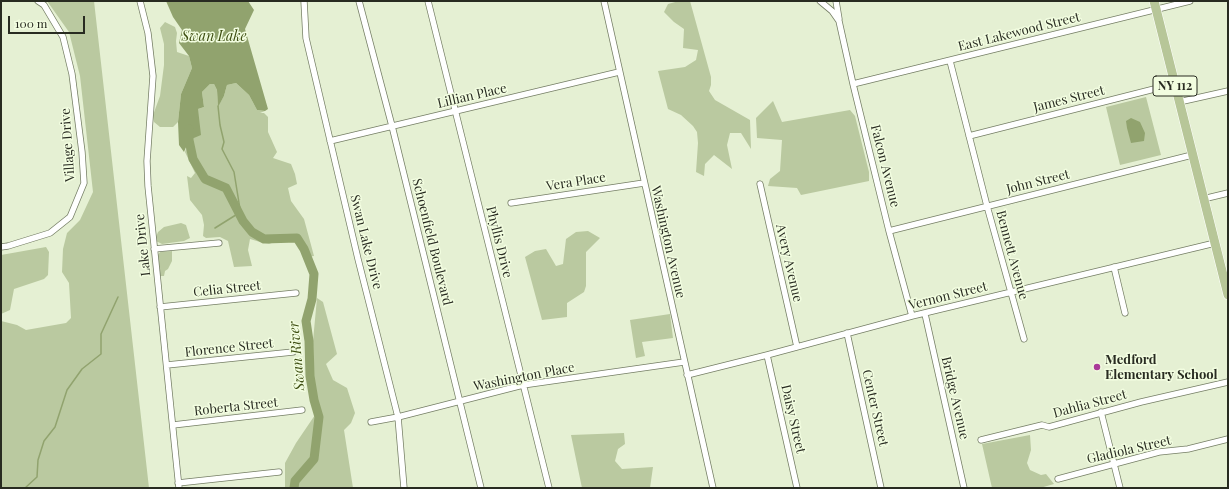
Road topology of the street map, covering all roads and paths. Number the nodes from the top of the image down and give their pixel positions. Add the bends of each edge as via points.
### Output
1 (38, 1) edge
2 (140, 1) edge
3 (304, 1) edge
4 (359, 1) edge
5 (428, 1) edge
6 (604, 1) edge
7 (820, 1) edge
8 (836, 1) edge
9 (1190, 1) edge
10 (1155, 5) edge
11 (839, 21) junction
12 (950, 61) junction
13 (619, 72) junction
14 (853, 84) junction
15 (1174, 84) junction
16 (1228, 91) edge
17 (1179, 102) junction
18 (455, 111) junction
19 (392, 126) junction
20 (969, 136) junction
21 (330, 142) junction
22 (1192, 155) junction
23 (644, 183) junction
24 (760, 184) dead end
25 (1228, 193) edge
26 (1203, 199) junction
27 (511, 203) dead end
28 (987, 206) junction
29 (889, 231) junction
30 (219, 243) dead end
31 (1215, 243) junction
32 (1, 247) edge
33 (154, 249) junction
34 (1114, 267) junction
35 (1011, 292) junction
36 (296, 293) dead end
37 (1228, 294) edge
38 (160, 307) junction
39 (1125, 313) dead end
40 (925, 314) junction
41 (912, 316) junction
42 (847, 333) junction
43 (1024, 339) dead end
44 (797, 347) junction
45 (293, 352) dead end
46 (767, 355) junction
47 (684, 362) junction
48 (167, 365) junction
49 (687, 375) junction
50 (1228, 382) edge
51 (523, 386) junction
52 (459, 401) junction
53 (302, 410) dead end
54 (1101, 412) junction
55 (398, 417) junction
56 (371, 422) dead end
57 (173, 425) junction
58 (1228, 439) edge
59 (981, 440) dead end
60 (1114, 464) junction
61 (278, 472) dead end
62 (1058, 479) dead end
63 (179, 486) edge
64 (404, 488) edge
65 (481, 488) edge
66 (549, 488) edge
67 (713, 488) edge
68 (797, 488) edge
69 (881, 488) edge
70 (964, 488) edge
71 (1120, 488) edge

1 - 32 street, Village Drive via 44,5 63,37 72,74 84,183 70,217 50,233
2 - 33 street, Lake Drive via 148,33 152,76 147,161
3 - 21 street, Swan Lake Drive via 306,38
4 - 19 street, Schoenfield Boulevard
5 - 18 street, Phyllis Drive
6 - 13 street, Washington Avenue
7 - 11 street, Falcon Avenue
8 - 11 street, Falcon Avenue
9 - 10 street, East Lakewood Street
10 - 12 street, East Lakewood Street
10 - 15 main road, NY 112
11 - 14 street, Falcon Avenue
12 - 14 street, East Lakewood Street
12 - 20 street, Bennett Avenue
13 - 18 street, Lillian Place
13 - 23 street, Washington Avenue
14 - 29 street, Falcon Avenue
15 - 17 main road, NY 112
15 - 20 street, James Street
16 - 17 street
17 - 22 main road, NY 112
18 - 19 street, Lillian Place
18 - 51 street, Phyllis Drive
19 - 21 street, Lillian Place
19 - 52 street, Schoenfield Boulevard
20 - 28 street, Bennett Avenue
21 - 55 street, Swan Lake Drive
22 - 26 main road, NY 112
22 - 28 street, John Street
23 - 27 street, Vera Place
23 - 47 street, Washington Avenue
24 - 44 street, Avery Avenue
25 - 26 street
26 - 31 main road, NY 112
28 - 29 street, John Street
28 - 35 street, Bennett Avenue
29 - 41 street, Falcon Avenue
30 - 33 street
31 - 34 street, Vernon Street
31 - 37 main road, NY 112
33 - 38 street, Lake Drive
34 - 35 street, Vernon Street
34 - 39 street
35 - 40 street, Vernon Street
35 - 43 street, Bennett Avenue
36 - 38 street, Celia Street
38 - 48 street, Lake Drive
40 - 41 street, Vernon Street
40 - 70 street, Bridge Avenue
41 - 42 street, Vernon Street
42 - 44 street, Vernon Street
42 - 69 street, Center Street
44 - 46 street, Vernon Street
45 - 48 street, Florence Street
46 - 49 street, Vernon Street
46 - 68 street, Daisy Street
47 - 49 street, Washington Avenue
47 - 51 street, Washington Place
48 - 57 street, Lake Drive
49 - 67 street, Washington Avenue
50 - 54 street, Dahlia Street
51 - 52 street, Washington Place
51 - 66 street, Phyllis Drive
52 - 55 street, Washington Place
52 - 65 street, Schoenfield Boulevard
53 - 57 street, Roberta Street
54 - 59 street, Dahlia Street
54 - 60 street
55 - 56 street, Washington Place
55 - 64 street, Swan Lake Drive
57 - 63 street, Lake Drive
58 - 60 street, Gladiola Street via 1188,449 1159,452
60 - 62 street, Gladiola Street
60 - 71 street
61 - 63 street

